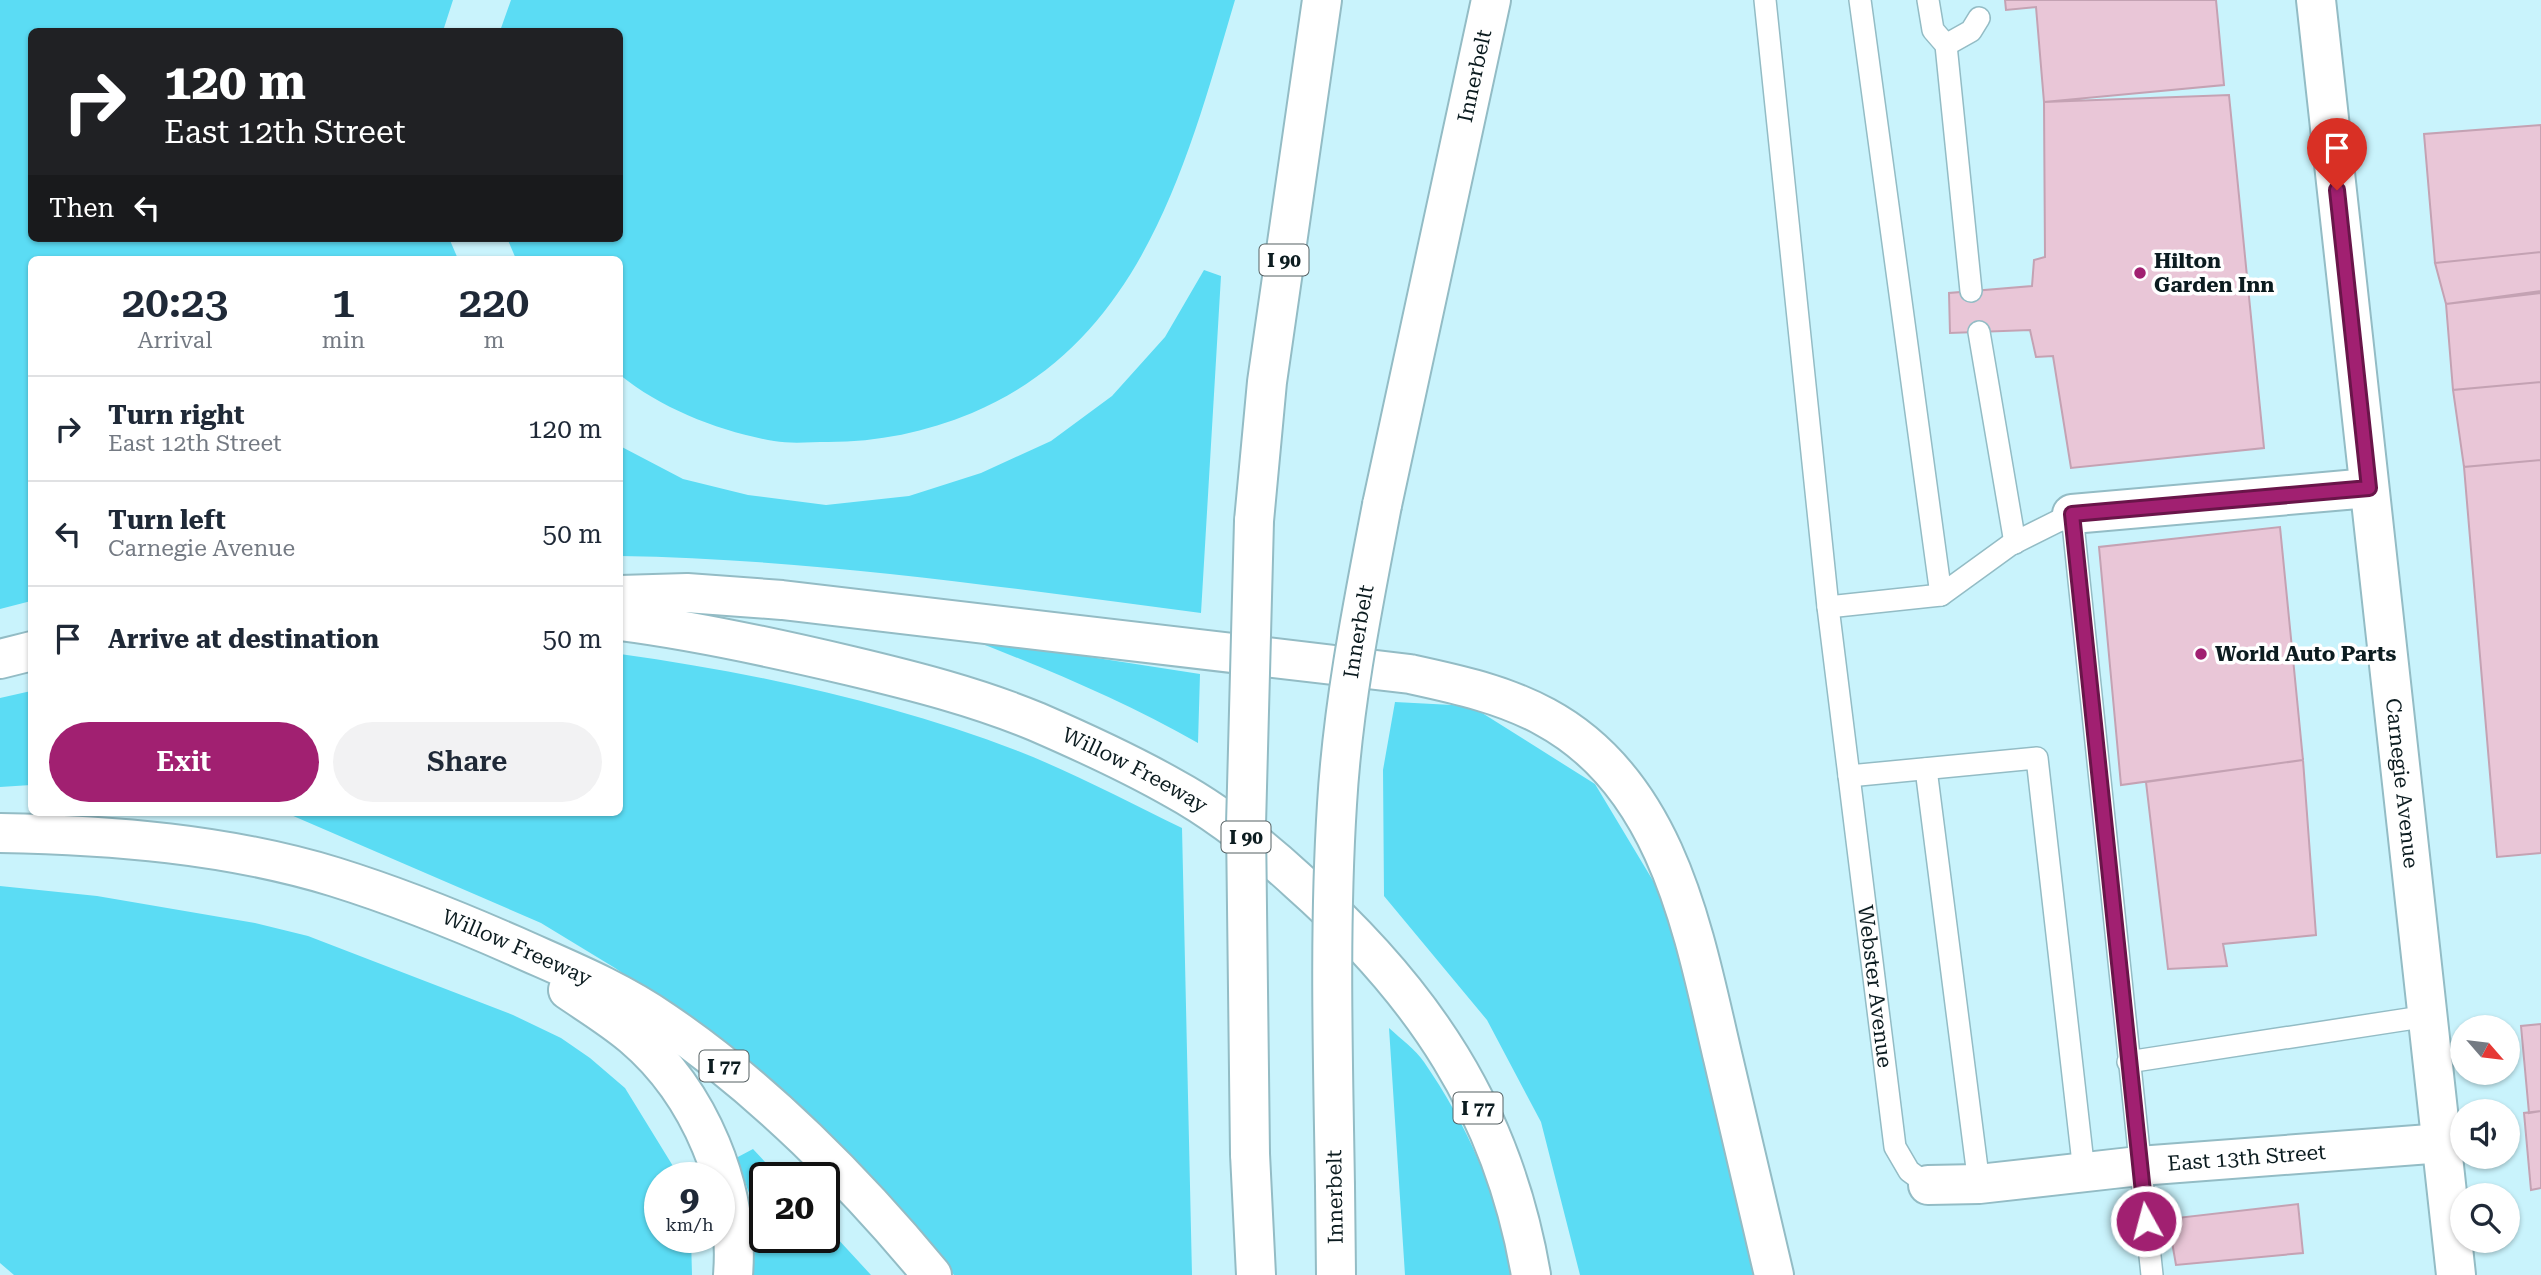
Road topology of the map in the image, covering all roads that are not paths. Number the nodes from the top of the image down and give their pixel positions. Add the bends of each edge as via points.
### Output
1 (1322, 0) edge
2 (1491, 0) edge
3 (1765, 0) edge
4 (1860, 0) edge
5 (1928, 0) edge
6 (2316, 0) edge
7 (1979, 18) dead end
8 (1946, 45) junction
9 (1971, 291) dead end
10 (1979, 332) dead end
11 (2369, 488) junction
12 (2072, 514) junction
13 (2015, 543) junction
14 (1941, 595) junction
15 (623, 596) edge
16 (1828, 607) junction
17 (623, 621) edge
18 (28, 652) edge
19 (0, 659) edge
20 (1847, 766) junction
21 (1926, 769) junction
22 (0, 833) edge
23 (466, 925) junction
24 (2428, 1016) junction
25 (2128, 1062) junction
26 (2443, 1143) junction
27 (2139, 1166) junction
28 (2084, 1172) junction
29 (1979, 1184) junction
30 (1928, 1185) joint
31 (733, 1275) edge
32 (932, 1275) edge
33 (1256, 1275) edge
34 (1336, 1275) edge
35 (1531, 1275) edge
36 (1774, 1275) edge
37 (2152, 1275) edge
38 (2456, 1275) edge

1 - 33 main road, I 90, bridge via 1267,382 1254,521 1246,825
2 - 34 main road, Innerbelt, bridge via 1355,648 1337,802 1332,957
3 - 16 lane, Webster Avenue
4 - 14 lane
5 - 8 lane via 1933,30
6 - 11 main road, Carnegie Avenue
7 - 8 lane via 1971,31
8 - 9 lane
10 - 13 lane
11 - 12 main road
11 - 24 main road, Carnegie Avenue
12 - 13 lane
12 - 25 lane
13 - 14 lane
14 - 16 lane
15 - 36 main road via 687,593 782,600 1410,674 1480,691 1546,718 1586,747 1632,797 1668,861 1700,958
16 - 20 lane, Webster Avenue
17 - 35 main road, Willow Freeway / I 77, bridge via 822,659 962,695 1035,721 1175,789 1225,821 1284,868 1382,961 1430,1024 1470,1090 1499,1156 1524,1233
18 - 19 main road
20 - 21 lane
20 - 30 lane, Webster Avenue via 1895,1147 1909,1171
21 - 28 lane via 2037,758
21 - 29 lane
22 - 23 main road, Willow Freeway / I 77 via 130,838 266,860 333,876
23 - 31 main road via 601,1012 635,1037 664,1068 689,1105 723,1177 733,1217
23 - 32 main road, Willow Freeway / I 77 via 614,990 706,1052 789,1125
24 - 25 lane
24 - 26 main road, Carnegie Avenue
25 - 27 lane
26 - 27 main road, East 13th Street
26 - 38 main road, Carnegie Avenue
27 - 28 main road, East 13th Street
27 - 37 lane
28 - 29 main road, East 13th Street
29 - 30 main road, East 13th Street

